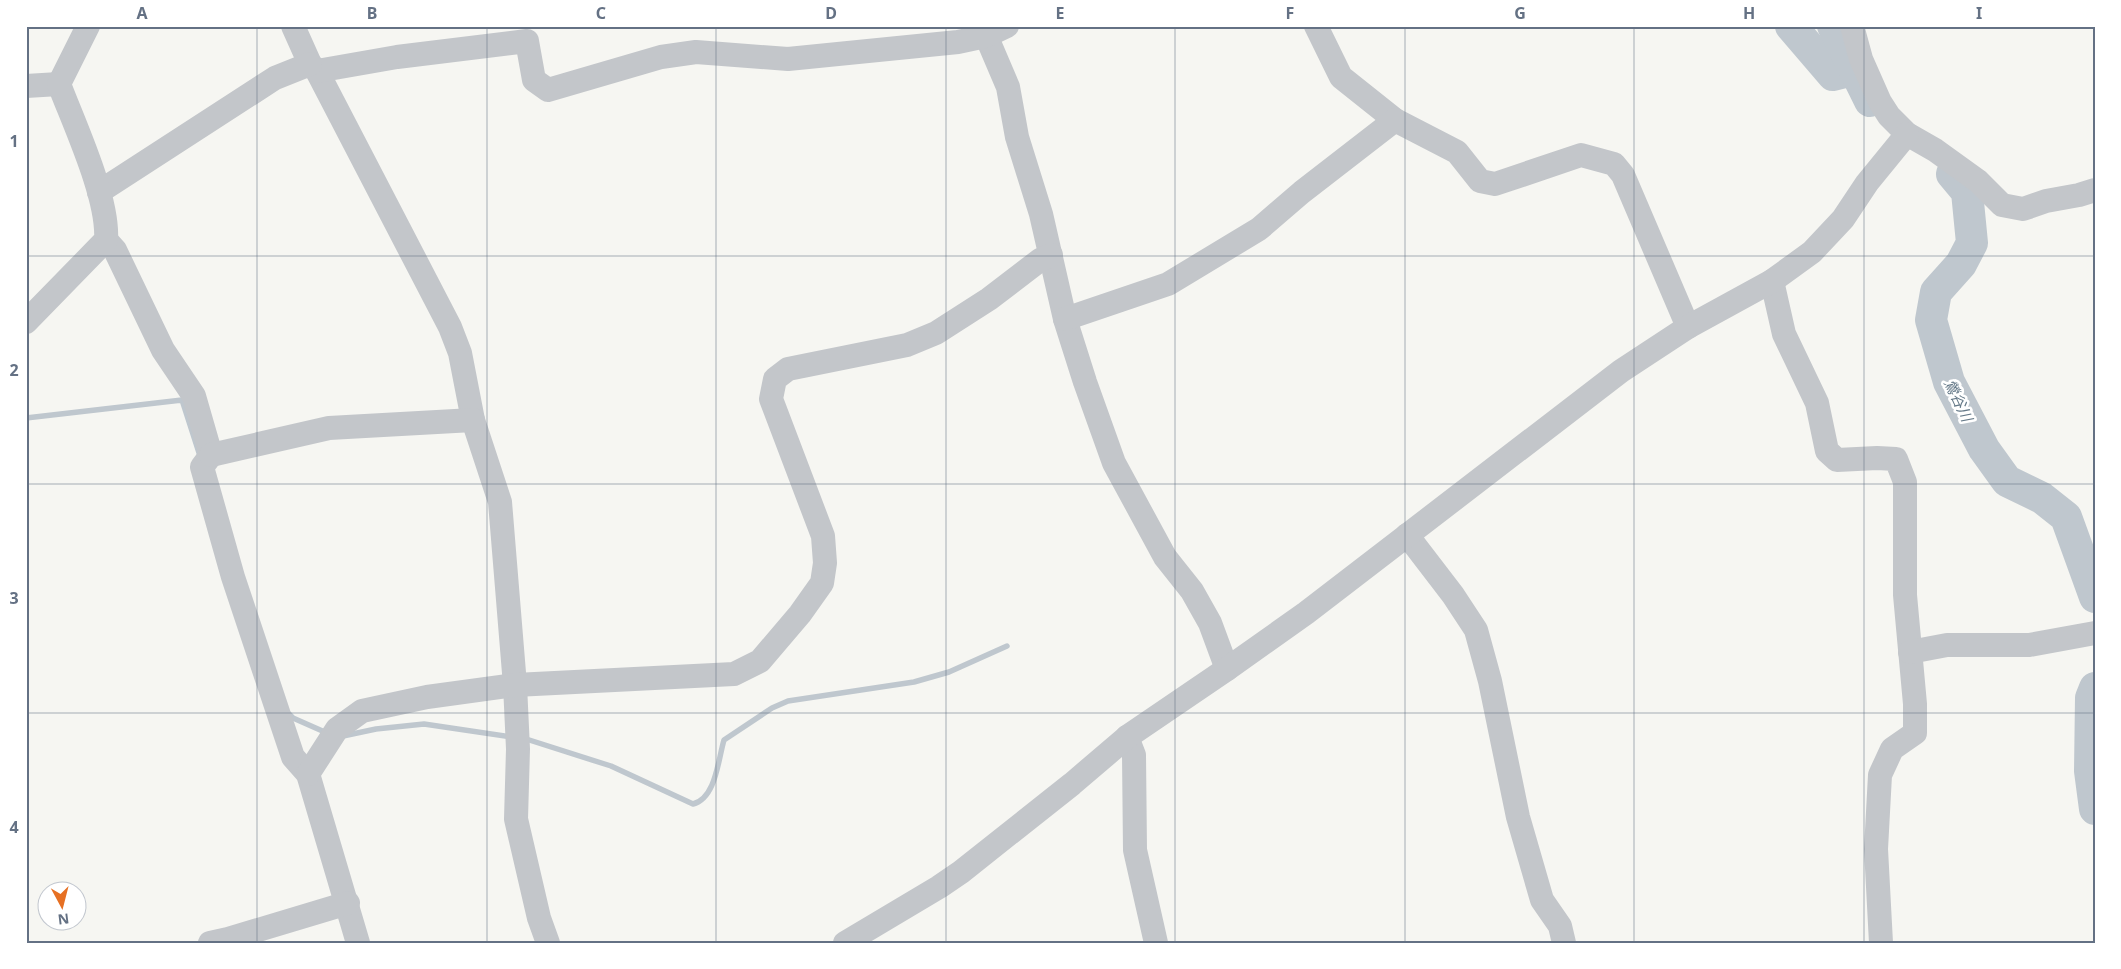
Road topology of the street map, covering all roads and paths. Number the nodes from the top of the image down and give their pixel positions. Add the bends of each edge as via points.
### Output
1 (88, 26) edge
2 (293, 26) edge
3 (1316, 26) edge
4 (1852, 26) edge
5 (992, 29) edge
6 (527, 34) edge
7 (314, 67) junction
8 (59, 84) junction
9 (26, 86) edge
10 (1395, 120) junction
11 (1907, 134) junction
12 (2095, 190) edge
13 (99, 192) junction
14 (106, 240) junction
15 (1051, 255) junction
16 (1772, 281) junction
17 (1065, 319) junction
18 (26, 322) edge
19 (1688, 327) junction
20 (473, 420) junction
21 (207, 461) junction
22 (1407, 535) junction
23 (2095, 633) edge
24 (1910, 652) junction
25 (1227, 669) junction
26 (515, 686) junction
27 (1127, 736) junction
28 (308, 774) junction
29 (348, 903) junction
30 (210, 943) edge
31 (358, 943) edge
32 (548, 943) edge
33 (845, 943) edge
34 (1156, 943) edge
35 (1564, 943) edge
36 (1881, 943) edge

1 - 8 street
2 - 7 street
3 - 10 street via 1341,77
4 - 11 street via 1860,59 1880,102
5 - 6 street via 958,42 788,59 696,52 661,56 548,90 534,80
5 - 15 street via 1008,86 1017,137
6 - 7 street via 396,57
7 - 13 street via 276,78
7 - 20 street via 450,327 460,354
8 - 9 street
8 - 13 street
10 - 17 street via 1259,229 1168,284
10 - 19 street via 1458,152 1480,181 1495,184 1581,156 1614,164 1623,174
11 - 12 street via 1978,180 2002,205 2023,209
11 - 16 street via 1867,183 1843,220 1812,252
13 - 14 street
14 - 18 street
14 - 21 street via 115,250 163,350 194,396
15 - 17 street
15 - 26 street via 936,333 907,345 788,369 775,379 771,399 823,536 825,563 822,583 760,661 734,674
16 - 19 street
16 - 24 street via 1784,334 1817,403 1828,451 1837,460 1896,459 1905,482 1905,595
17 - 25 street via 1114,463 1165,557 1192,591 1210,623
19 - 22 street via 1621,372
20 - 21 street via 329,428
20 - 26 street via 500,502
21 - 28 street via 233,577 293,757
22 - 25 street
22 - 35 street via 1476,630 1518,817 1542,900 1560,926
23 - 24 street via 2029,645 1947,644
24 - 36 street via 1915,733 1892,749 1880,775 1876,849
25 - 27 street
26 - 28 street via 427,697 362,711 333,735
26 - 32 street via 516,819 536,909
27 - 33 street via 961,872
27 - 34 street via 1134,754 1136,850
28 - 29 street
29 - 30 street
29 - 31 street

